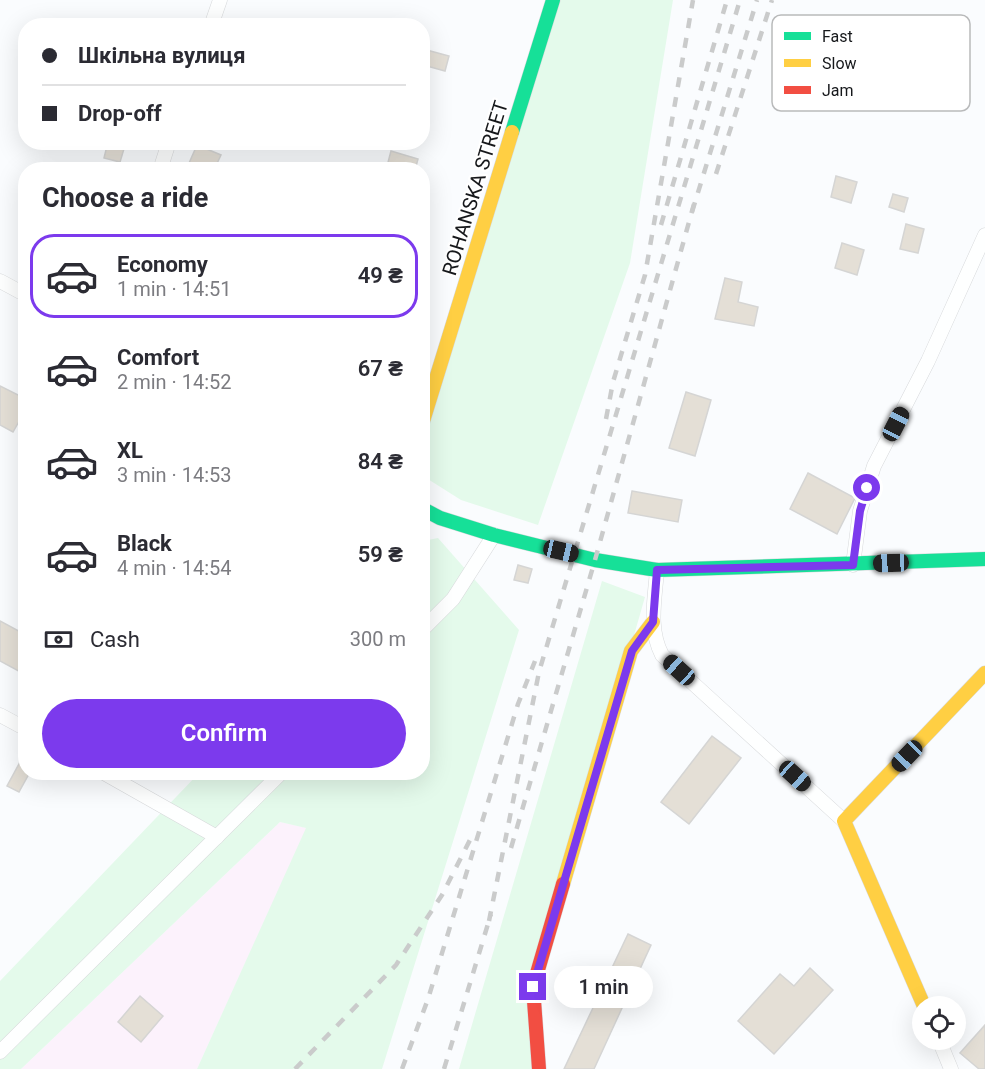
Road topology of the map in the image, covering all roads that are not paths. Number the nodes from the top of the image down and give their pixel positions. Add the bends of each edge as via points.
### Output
1 (220, 0) edge
2 (553, 0) edge
3 (214, 18) edge
4 (985, 235) edge
5 (0, 281) edge
6 (18, 291) edge
7 (430, 398) edge
8 (430, 513) edge
9 (494, 535) junction
10 (985, 560) edge
11 (853, 565) junction
12 (657, 570) junction
13 (430, 622) edge
14 (653, 622) junction
15 (985, 674) edge
16 (0, 715) edge
17 (18, 725) edge
18 (116, 780) edge
19 (274, 780) edge
20 (844, 821) junction
21 (217, 837) junction
22 (920, 996) edge
23 (943, 1050) edge
24 (0, 1053) edge
25 (538, 1069) edge
26 (951, 1069) edge

1 - 3 street
2 - 7 street, ROHANSKA STREET
4 - 11 street via 928,361 874,466 860,511
5 - 6 street
8 - 9 street
9 - 12 street via 595,560
9 - 13 street via 453,599
10 - 11 street
11 - 12 street
12 - 14 street
14 - 20 street via 662,655
14 - 25 street via 632,651 533,987
15 - 20 street
16 - 17 street
18 - 21 street
19 - 21 street
20 - 22 street
21 - 24 street
23 - 26 street

